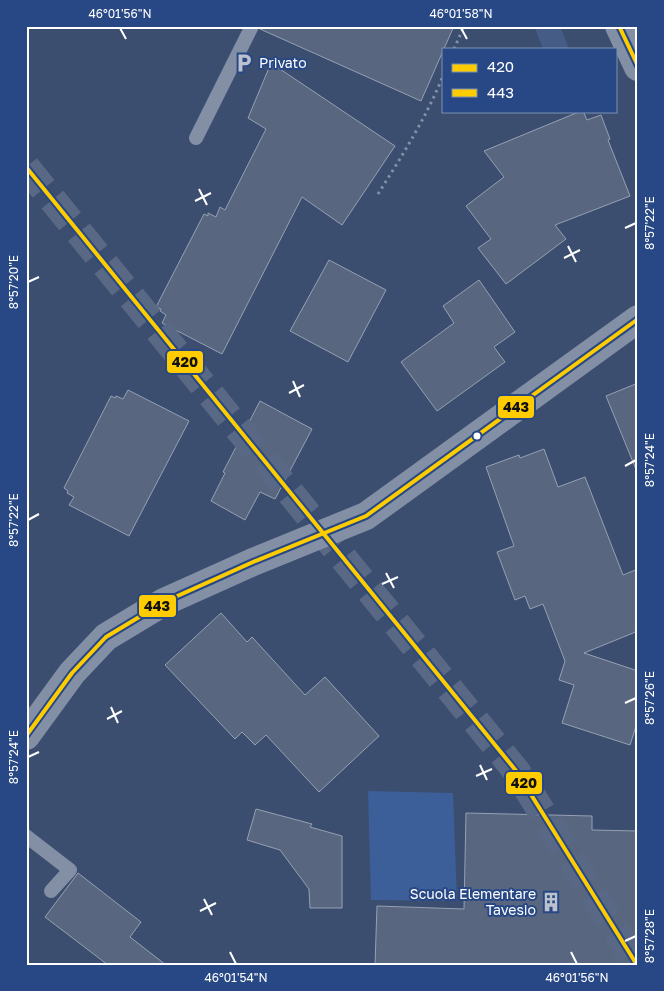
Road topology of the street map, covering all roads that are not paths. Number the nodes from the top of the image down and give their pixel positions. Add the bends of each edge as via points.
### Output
1 (252, 26) edge
2 (619, 26) edge
3 (638, 67) edge
4 (196, 138) dead end
5 (638, 320) edge
6 (26, 736) edge
7 (26, 836) edge
8 (51, 891) dead end

1 - 4 lane
2 - 3 street
5 - 6 street via 366,516 164,602 106,638 72,673
7 - 8 lane via 70,870

